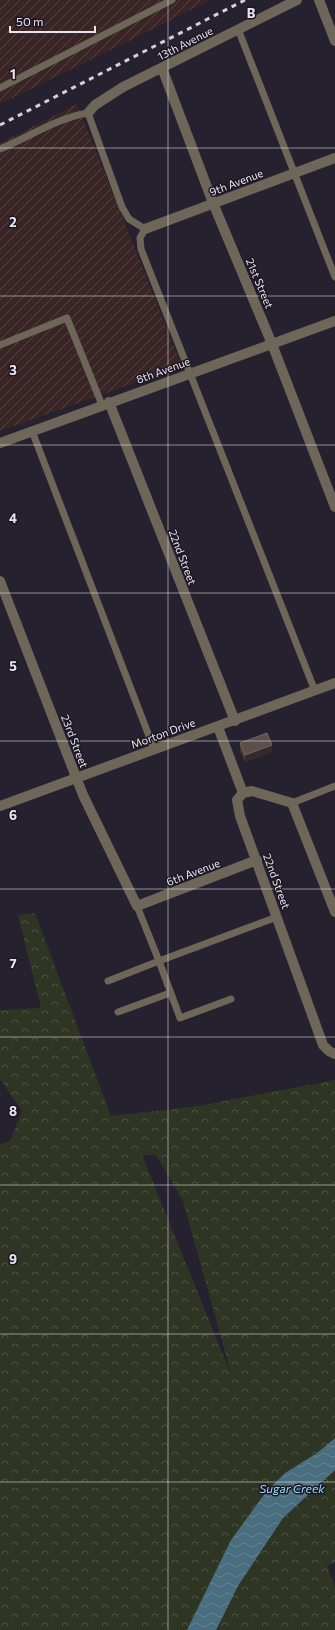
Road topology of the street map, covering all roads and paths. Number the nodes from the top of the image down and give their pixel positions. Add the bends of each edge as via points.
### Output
1 (172, 0) edge
2 (297, 0) edge
3 (319, 0) edge
4 (238, 29) junction
5 (335, 41) edge
6 (162, 68) junction
7 (0, 88) edge
8 (88, 113) junction
9 (0, 149) edge
10 (335, 158) edge
11 (294, 173) junction
12 (213, 204) junction
13 (144, 229) junction
14 (335, 277) edge
15 (335, 321) edge
16 (272, 344) junction
17 (0, 345) edge
18 (190, 373) junction
19 (105, 404) junction
20 (32, 431) junction
21 (0, 443) edge
22 (335, 506) edge
23 (0, 581) edge
24 (335, 683) edge
25 (315, 691) junction
26 (234, 721) junction
27 (218, 727) junction
28 (154, 749) junction
29 (76, 778) junction
30 (335, 786) edge
31 (243, 793) junction
32 (292, 803) junction
33 (0, 806) edge
34 (257, 860) junction
35 (137, 906) junction
36 (335, 912) edge
37 (277, 917) junction
38 (159, 961) junction
39 (108, 981) dead end
40 (170, 994) junction
41 (231, 999) dead end
42 (118, 1012) dead end
43 (335, 1054) edge

1 - 7 lane
2 - 4 street, 13th Avenue
3 - 5 street
4 - 6 street, 13th Avenue
4 - 11 lane
6 - 8 street, 13th Avenue via 123,87 95,105
6 - 12 street, 21st Street
8 - 9 lane via 64,119
8 - 13 lane via 122,207 129,219
10 - 11 street, 9th Avenue
11 - 12 street, 9th Avenue
11 - 14 lane
12 - 13 street, 9th Avenue
12 - 16 street, 21st Street
13 - 18 lane via 140,238 141,249
15 - 16 street, 8th Avenue
16 - 18 street, 8th Avenue
16 - 22 street, 21st Street
17 - 19 lane via 67,318
18 - 19 street, 8th Avenue
18 - 25 lane
19 - 20 street, 8th Avenue
19 - 26 street, 22nd Street
20 - 21 street, 8th Avenue
20 - 28 lane
23 - 29 street, 23rd Street
24 - 25 street, Morton Drive
25 - 26 street, Morton Drive
26 - 27 street, Morton Drive
27 - 28 street, Morton Drive
27 - 31 street
28 - 29 street, Morton Drive
29 - 33 street, Morton Drive
29 - 35 street, 23rd Street
30 - 32 lane
31 - 32 street via 252,791
31 - 34 street, 22nd Street via 237,800 238,807
32 - 36 street
34 - 35 street, 6th Avenue
34 - 37 street, 22nd Street
35 - 38 lane
37 - 38 lane
37 - 43 street, 22nd Street via 323,1045
38 - 39 lane
38 - 40 lane
40 - 41 lane via 180,1018
40 - 42 lane

